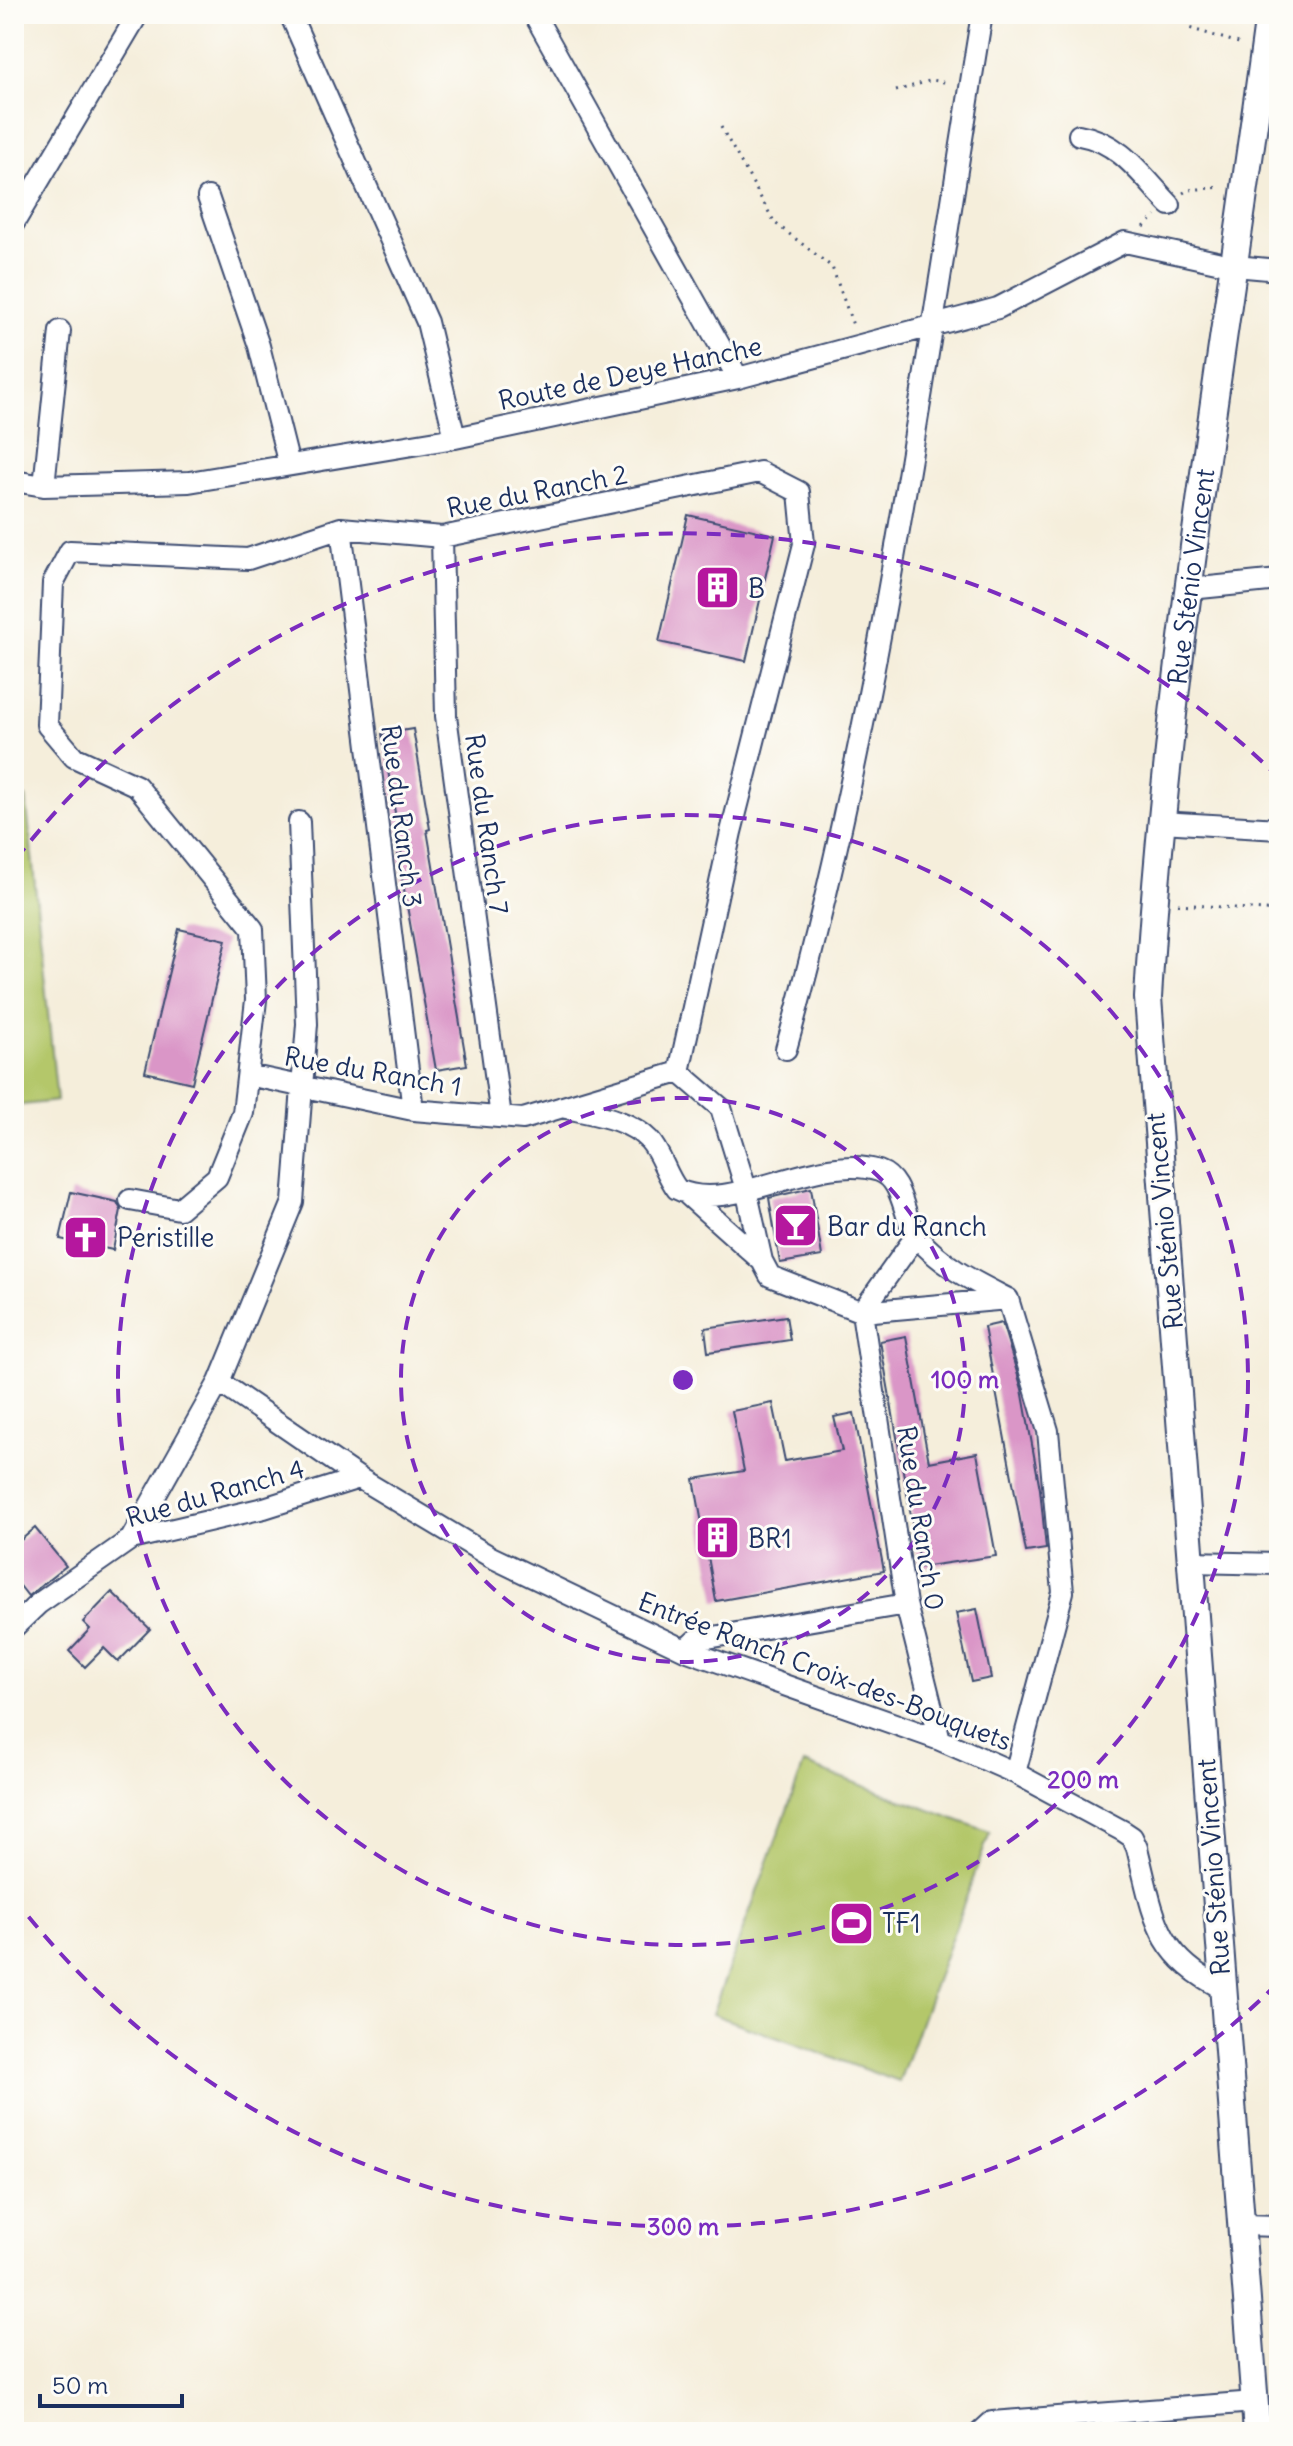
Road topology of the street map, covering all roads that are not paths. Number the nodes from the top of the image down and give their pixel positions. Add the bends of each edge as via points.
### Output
1 (138, 14) edge
2 (290, 14) edge
3 (534, 14) edge
4 (982, 14) edge
5 (1269, 14) edge
6 (1079, 135) dead end
7 (208, 197) dead end
8 (1170, 205) dead end
9 (14, 223) edge
10 (1235, 266) junction
11 (1279, 270) edge
12 (930, 329) junction
13 (60, 331) dead end
14 (738, 378) junction
15 (455, 438) junction
16 (289, 465) junction
17 (14, 481) edge
18 (44, 486) junction
19 (341, 528) junction
20 (442, 537) junction
21 (1279, 580) edge
22 (1190, 589) junction
23 (299, 822) dead end
24 (1161, 822) junction
25 (1279, 829) edge
26 (786, 1049) dead end
27 (679, 1072) junction
28 (248, 1075) junction
29 (303, 1085) junction
30 (562, 1107) junction
31 (413, 1110) junction
32 (501, 1117) junction
33 (746, 1189) junction
34 (688, 1195) junction
35 (130, 1200) dead end
36 (916, 1236) junction
37 (762, 1261) junction
38 (1008, 1299) junction
39 (862, 1312) junction
40 (219, 1382) junction
41 (359, 1478) junction
42 (131, 1539) junction
43 (1190, 1562) junction
44 (1279, 1564) edge
45 (906, 1604) junction
46 (14, 1627) edge
47 (685, 1650) junction
48 (940, 1740) junction
49 (1015, 1773) junction
50 (1222, 1988) junction
51 (1242, 2225) junction
52 (1279, 2226) edge
53 (1255, 2402) junction
54 (981, 2432) edge
55 (1257, 2432) edge

1 - 9 street
2 - 15 street via 427,322
3 - 14 street
4 - 12 street
5 - 10 main road, Rue Sténio Vincent
6 - 8 street via 1100,138 1118,149
7 - 16 street via 259,346
10 - 11 street, Route de Deye Hanche
10 - 12 street, Route de Deye Hanche via 1125,242 998,308
10 - 22 main road, Rue Sténio Vincent
12 - 14 street, Route de Deye Hanche
12 - 26 street via 877,649 828,895
13 - 18 street
14 - 15 street, Route de Deye Hanche
15 - 16 street, Route de Deye Hanche
16 - 18 street, Route de Deye Hanche via 189,482
17 - 18 street, Route de Deye Hanche
19 - 20 street, Rue du Ranch 2
19 - 28 street, Rue du Ranch 2 via 248,559 70,551 53,583 47,725 74,757 137,786 253,929 256,1000
19 - 31 street, Rue du Ranch 3
20 - 27 street, Rue du Ranch 2 via 760,472 799,492 804,544 731,832
20 - 32 street, Rue du Ranch 7 via 446,716
21 - 22 street
22 - 24 main road, Rue Sténio Vincent
23 - 29 street via 307,1024
24 - 25 street
24 - 43 main road, Rue Sténio Vincent via 1149,1013
27 - 30 street, Rue du Ranch 1
27 - 33 street via 721,1108
28 - 29 street, Rue du Ranch 1
28 - 35 street via 243,1113 217,1177 179,1209
29 - 31 street, Rue du Ranch 1
29 - 40 street via 293,1202
30 - 32 street, Rue du Ranch 1 via 523,1119
30 - 34 street via 617,1121 642,1135 677,1189
31 - 32 street, Rue du Ranch 1
33 - 34 street via 699,1198
33 - 36 street via 834,1169 883,1172 894,1182
33 - 37 street
34 - 37 street
36 - 38 street via 952,1270
36 - 39 street
37 - 39 street via 770,1276
38 - 39 street
38 - 49 street via 1048,1431 1063,1592
39 - 45 street, Rue du Ranch 0
40 - 41 street, Entrée Ranch Croix-des-Bouquets
40 - 42 street
41 - 42 street, Rue du Ranch 4 via 264,1508
41 - 47 street, Entrée Ranch Croix-des-Bouquets via 491,1557
42 - 46 street, Rue du Ranch 4
43 - 44 street
43 - 50 main road, Rue Sténio Vincent
45 - 47 street via 696,1640
45 - 48 street, Rue du Ranch 0
47 - 48 street, Entrée Ranch Croix-des-Bouquets
48 - 49 street, Entrée Ranch Croix-des-Bouquets
49 - 50 street, Entrée Ranch Croix-des-Bouquets via 1132,1837 1168,1946 1184,1966
50 - 51 main road, Rue Sténio Vincent
51 - 52 street
51 - 53 main road, Rue Sténio Vincent
53 - 54 street via 992,2422
53 - 55 main road, Rue Sténio Vincent

